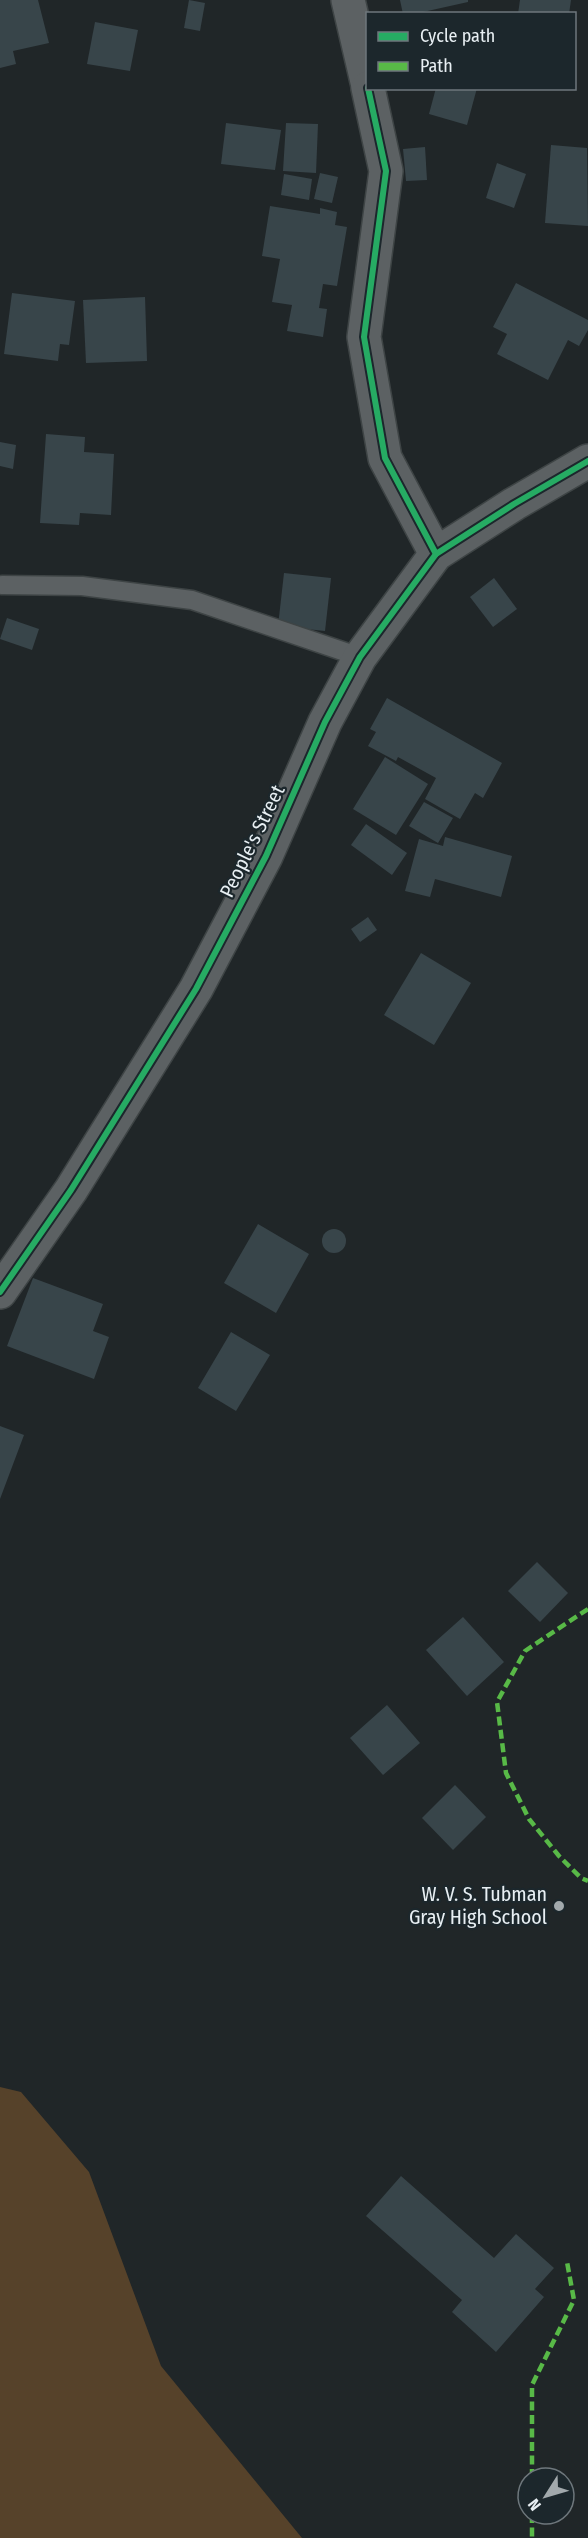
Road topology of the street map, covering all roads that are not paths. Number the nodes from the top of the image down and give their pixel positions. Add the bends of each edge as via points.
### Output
1 (348, 0) edge
2 (366, 78) edge
3 (369, 90) edge
4 (588, 461) edge
5 (436, 554) junction
6 (2, 585) dead end
7 (360, 657) junction
8 (0, 1292) edge

1 - 2 street
3 - 5 street via 386,171 364,337 385,458
4 - 5 street, People's Street
5 - 7 street, People's Street
6 - 7 lane via 82,586 192,600
7 - 8 street, People's Street via 325,722 266,856 196,989 71,1190

